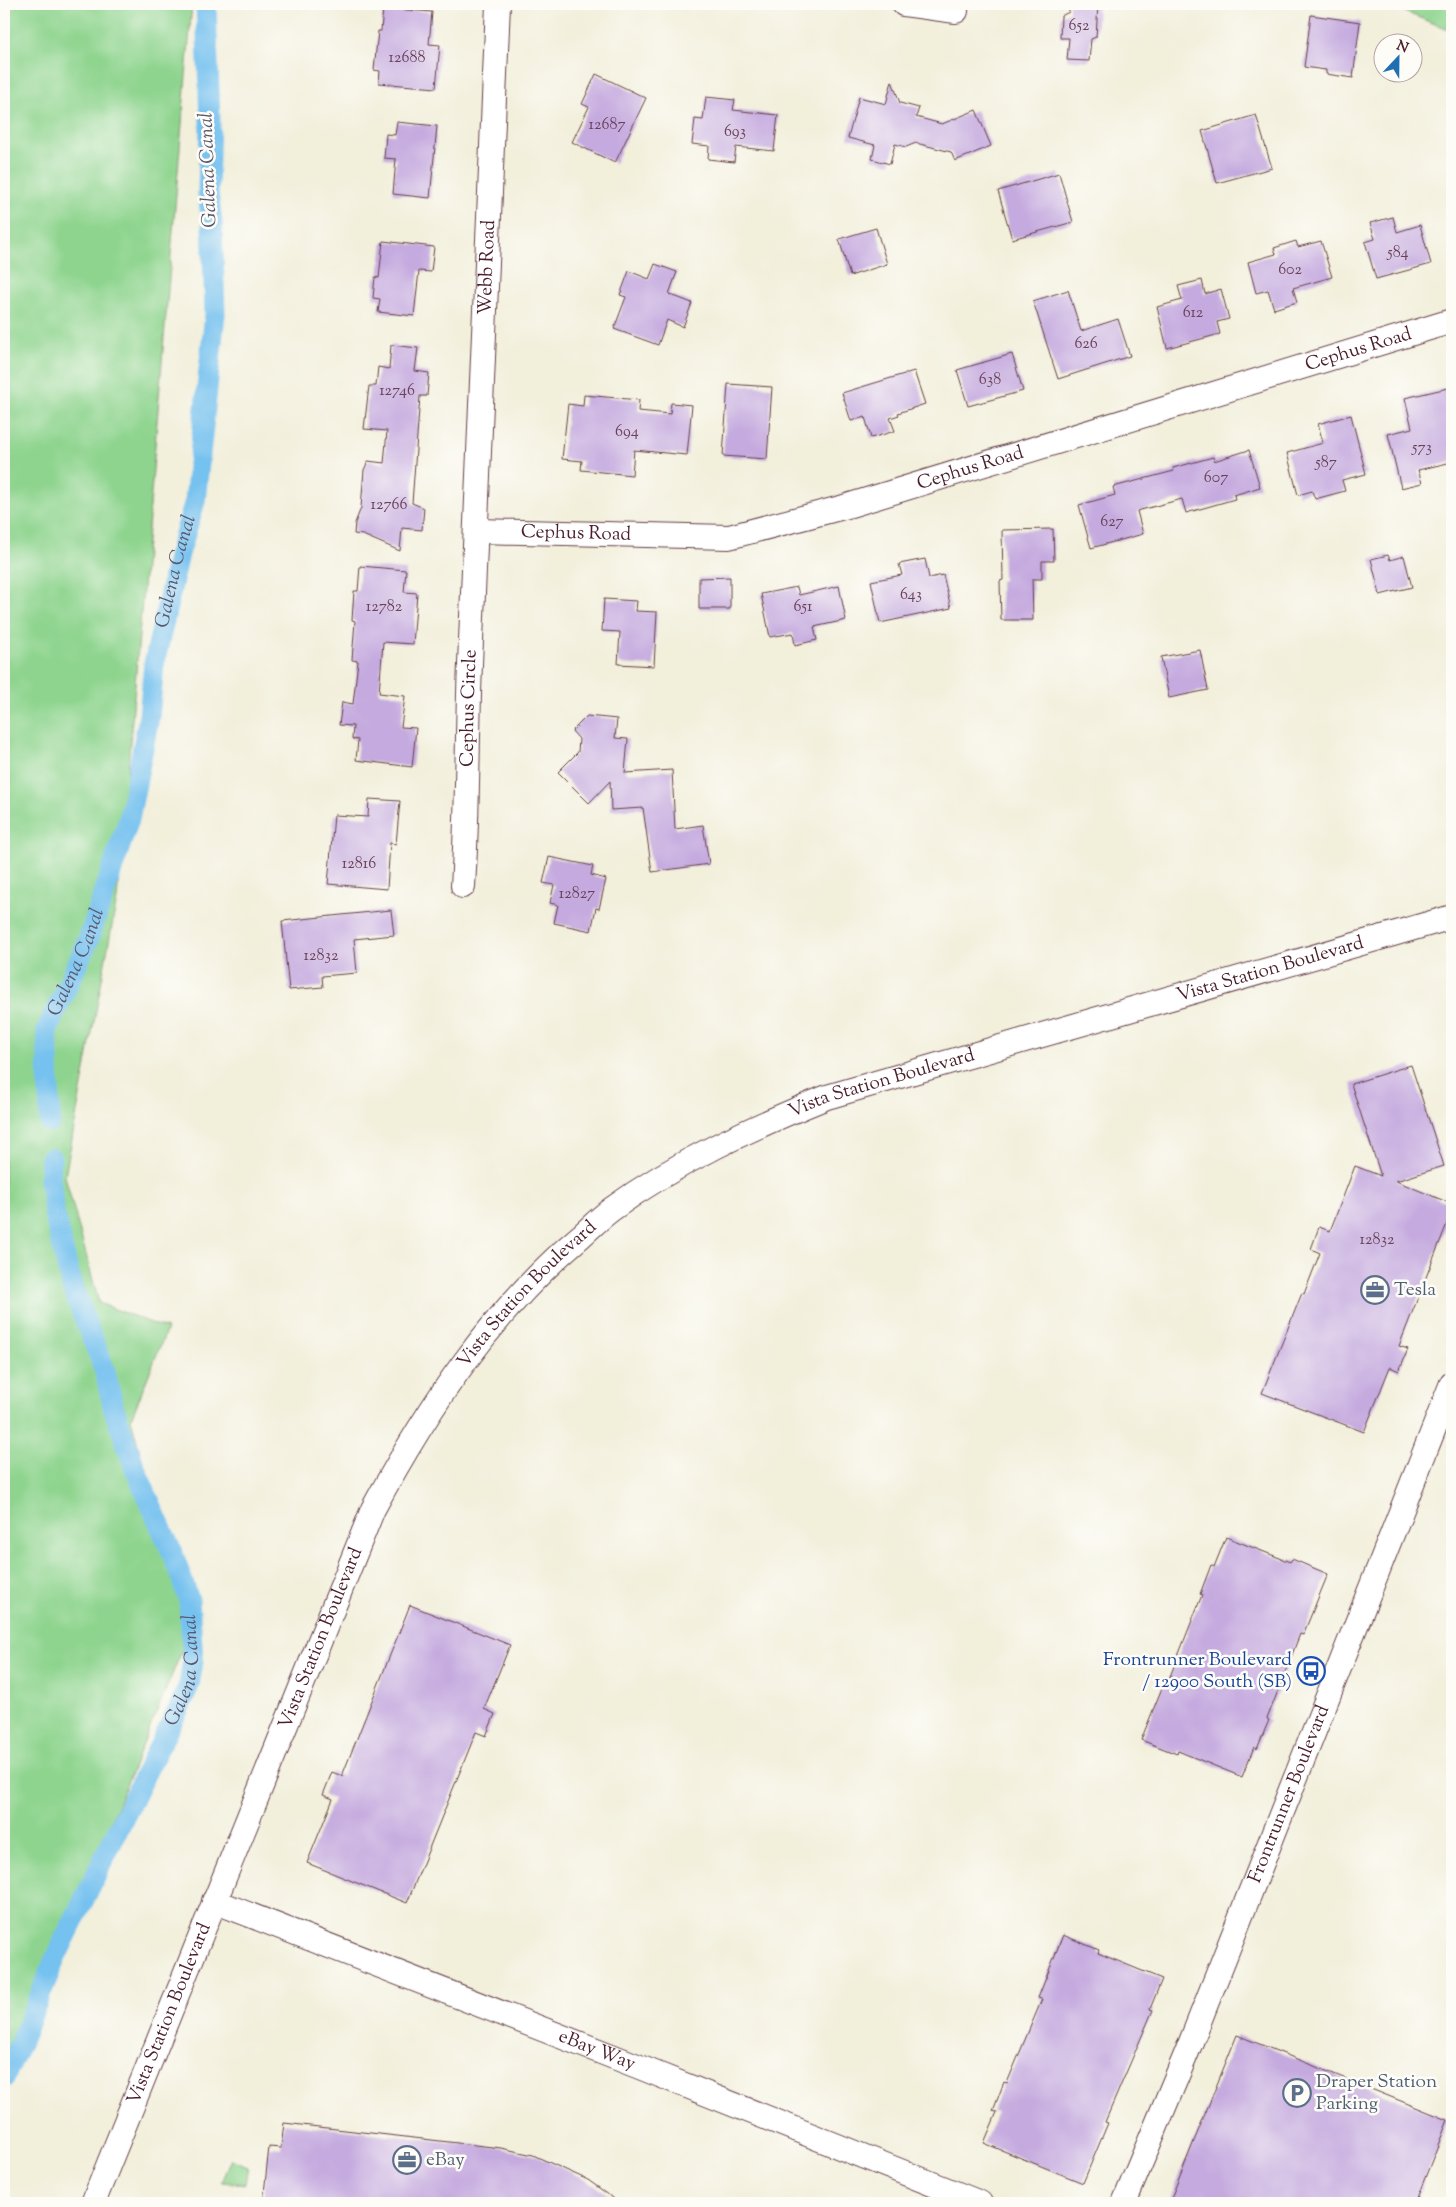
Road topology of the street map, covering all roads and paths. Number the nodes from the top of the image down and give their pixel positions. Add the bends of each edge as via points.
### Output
1 (498, 4) edge
2 (904, 4) edge
3 (956, 11) dead end
4 (1452, 321) edge
5 (478, 531) junction
6 (463, 886) dead end
7 (1452, 917) edge
8 (1452, 1383) edge
9 (214, 1900) junction
10 (93, 2203) edge
11 (980, 2203) edge
12 (1124, 2203) edge

1 - 5 street, Webb Road
2 - 3 street
4 - 5 street, Cephus Road via 844,507 729,537
5 - 6 street, Cephus Circle
7 - 9 street, Vista Station Boulevard via 827,1097 709,1151 612,1210 559,1255 516,1298 475,1348 402,1454 373,1509
8 - 12 street, Frontrunner Boulevard
9 - 10 street, Vista Station Boulevard
9 - 11 street, eBay Way

